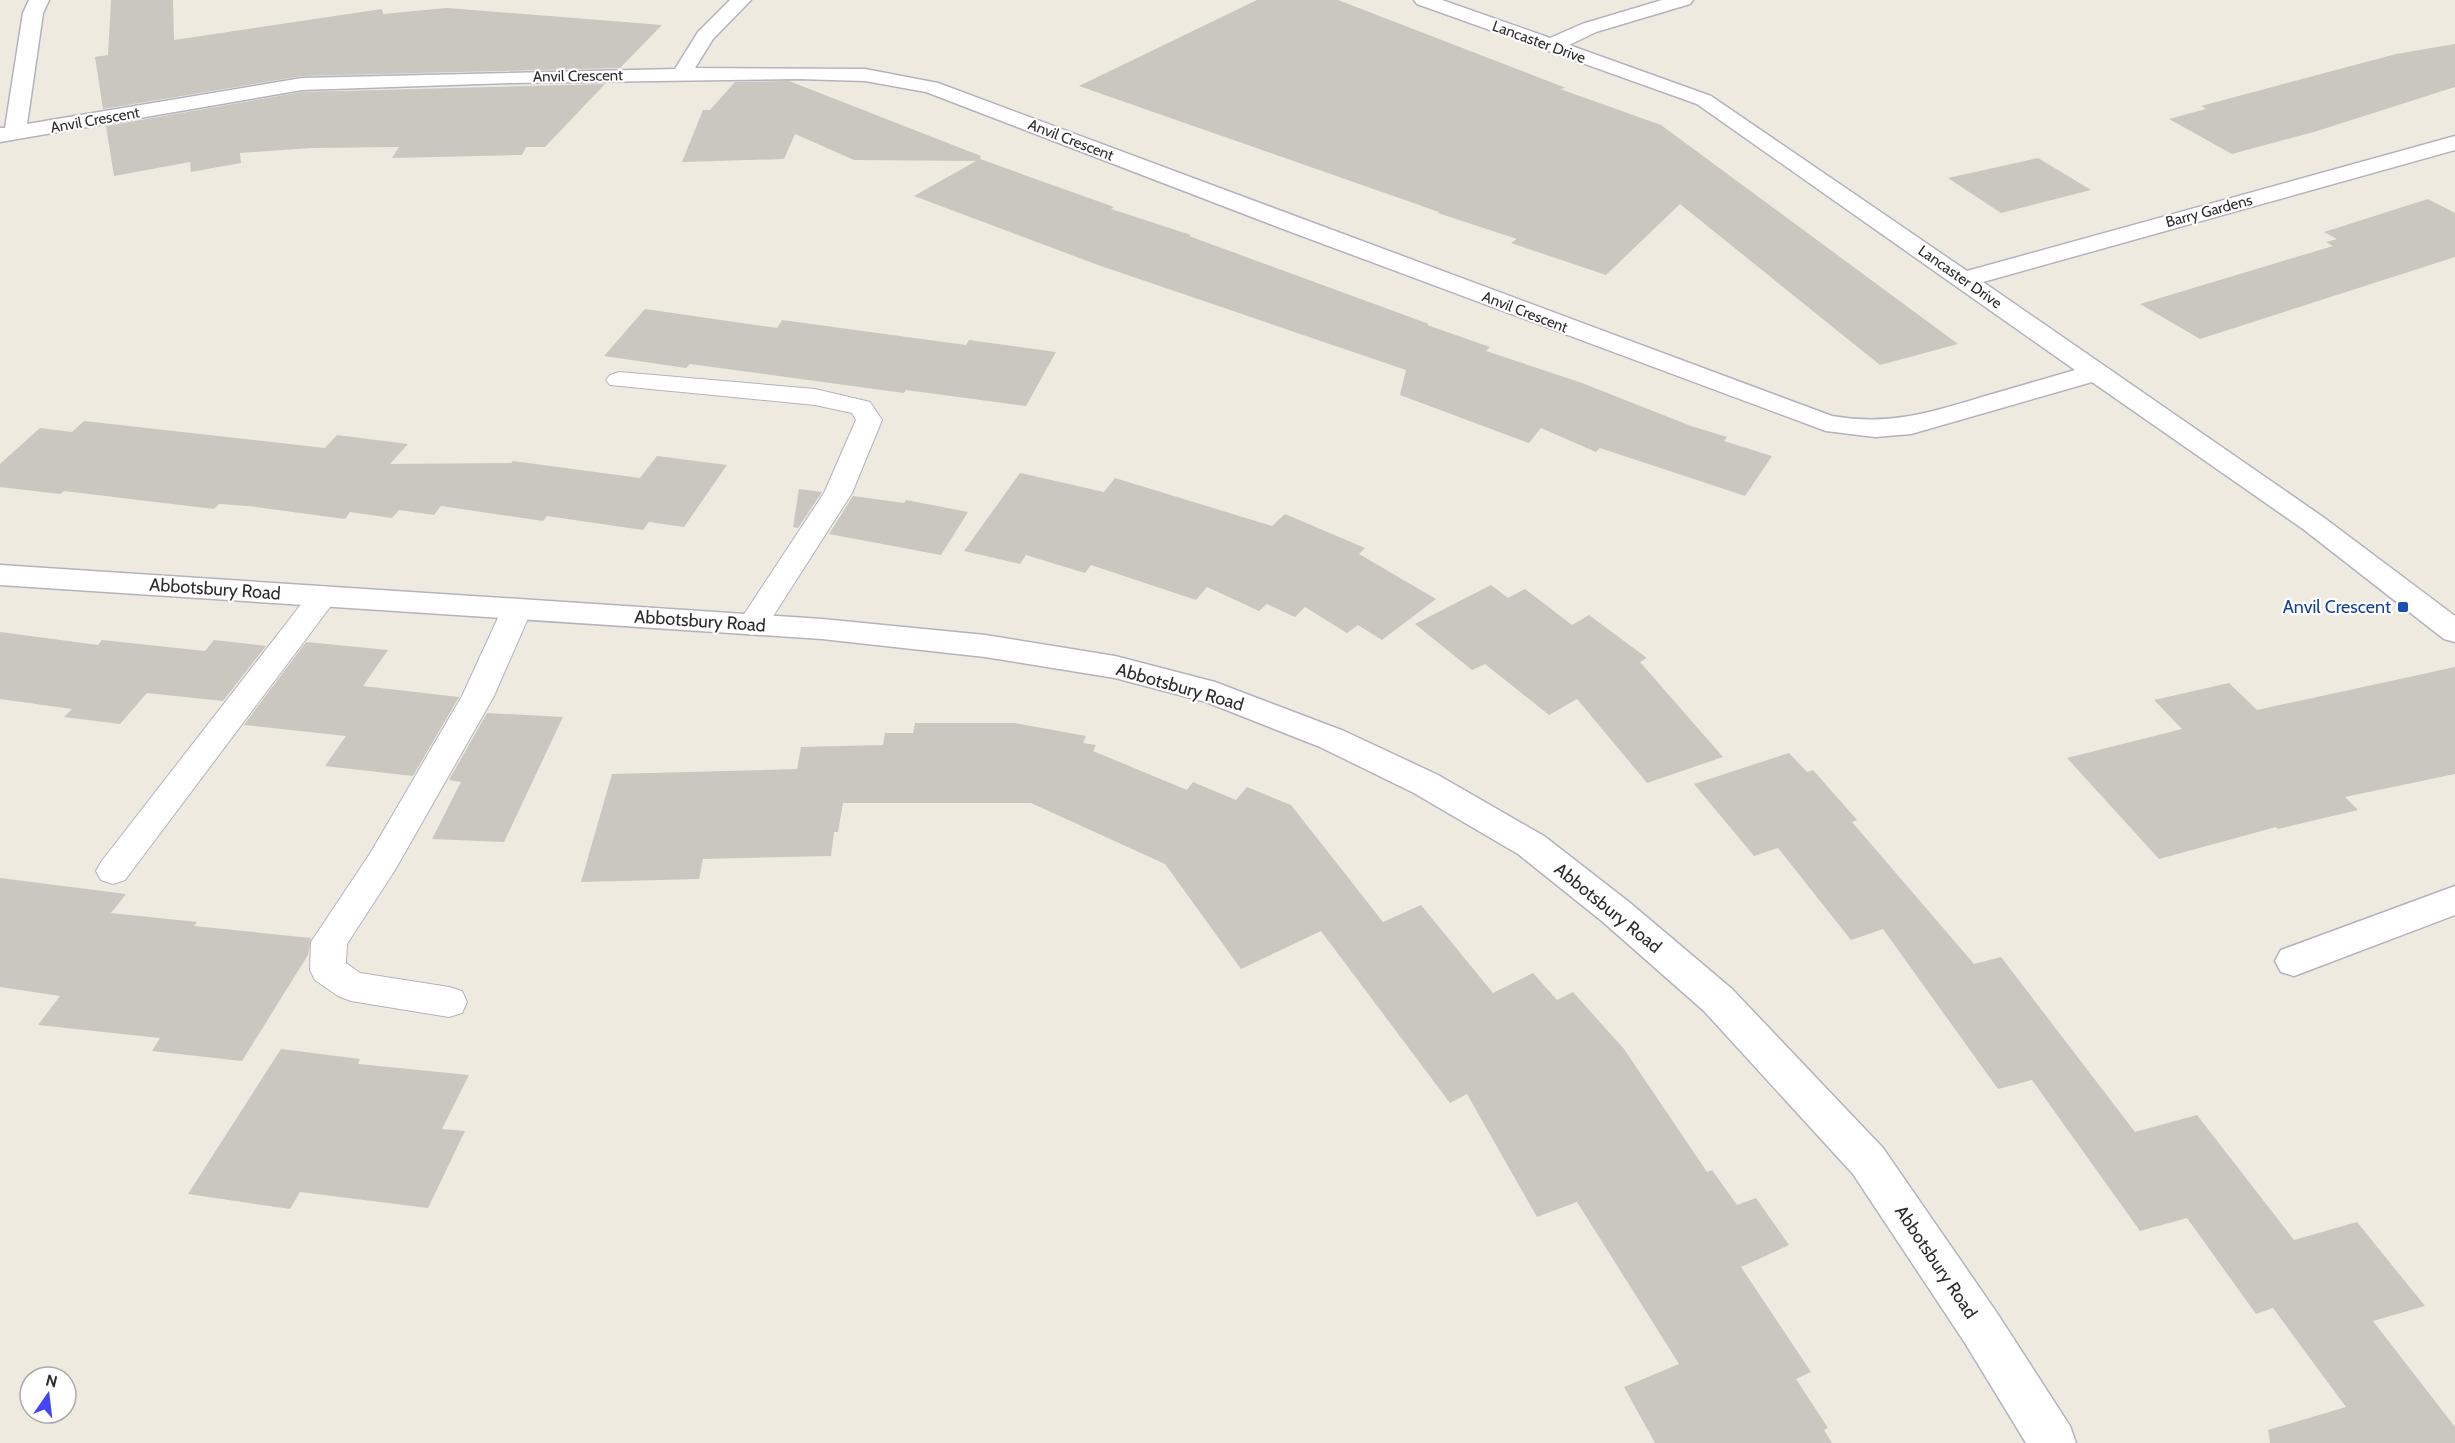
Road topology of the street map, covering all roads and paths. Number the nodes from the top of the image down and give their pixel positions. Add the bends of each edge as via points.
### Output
1 (39, 0) edge
2 (741, 0) edge
3 (1424, 0) edge
4 (1683, 0) edge
5 (1550, 46) junction
6 (681, 75) junction
7 (7, 135) edge
8 (2455, 143) edge
9 (1964, 280) junction
10 (2096, 372) junction
11 (619, 380) dead end
12 (0, 575) edge
13 (323, 596) junction
14 (517, 609) junction
15 (752, 625) junction
16 (2455, 632) edge
17 (113, 871) dead end
18 (2455, 900) edge
19 (2294, 962) dead end
20 (449, 1002) dead end
21 (2054, 1443) edge

1 - 7 street
2 - 6 street via 705,36
3 - 5 street, Lancaster Drive
4 - 5 street via 1589,28
5 - 9 street, Lancaster Drive via 1704,100
6 - 7 street, Anvil Crescent via 302,84
6 - 10 street, Anvil Crescent via 865,75 931,87 1826,423 1862,430 1897,429
8 - 9 street, Barry Gardens
9 - 10 street, Lancaster Drive
10 - 16 street, Lancaster Drive via 2313,523
11 - 15 lane via 814,397 861,407 868,420 838,493
12 - 13 street, Abbotsbury Road
13 - 14 street, Abbotsbury Road
13 - 17 lane
14 - 15 street, Abbotsbury Road
14 - 20 lane via 478,696 383,861 329,942 328,970 351,986
15 - 21 street, Abbotsbury Road via 985,646 1115,667 1215,693 1332,739 1426,783 1531,845 1718,1000 1868,1161
18 - 19 street

